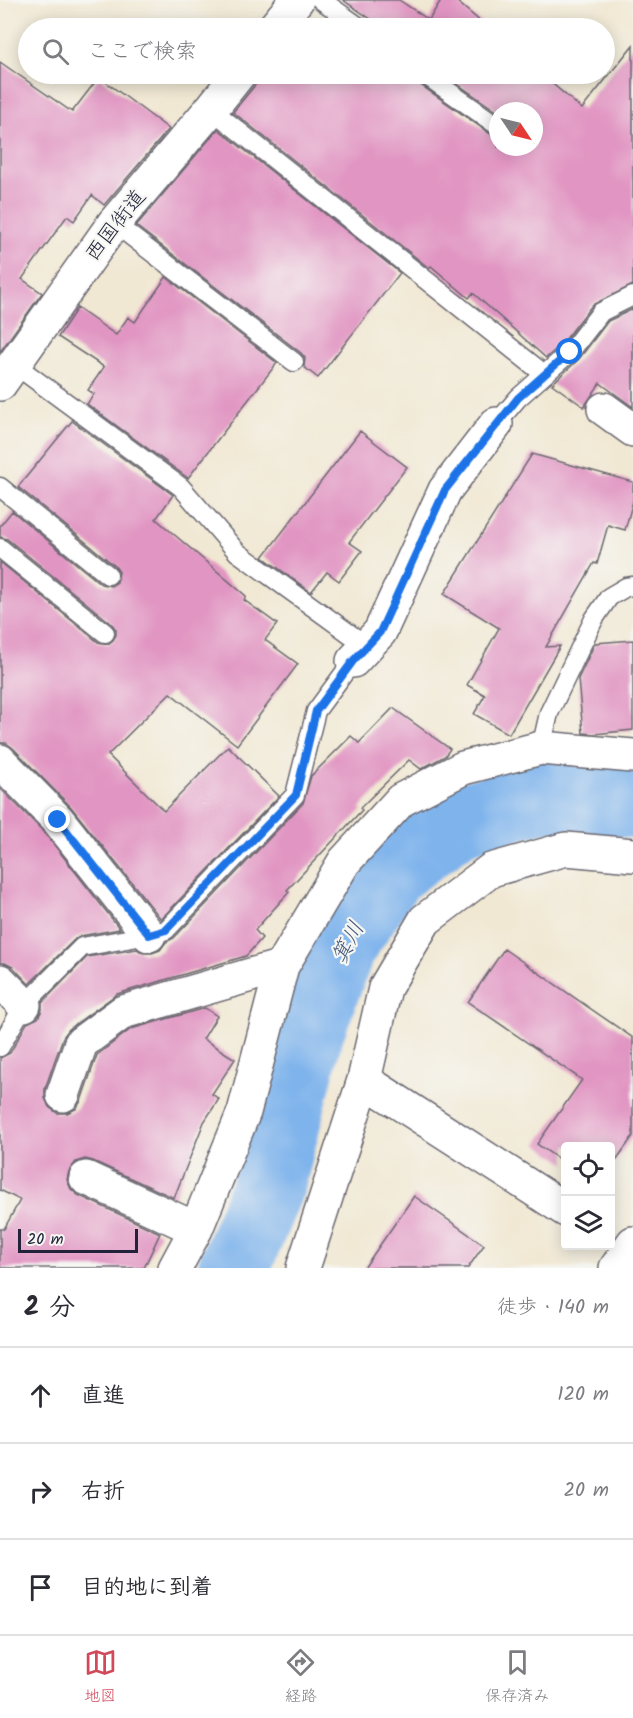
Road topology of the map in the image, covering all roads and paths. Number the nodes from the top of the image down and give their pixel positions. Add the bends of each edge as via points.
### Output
1 (302, 1) edge
2 (284, 18) edge
3 (339, 18) edge
4 (231, 84) edge
5 (438, 84) edge
6 (211, 109) junction
7 (489, 120) edge
8 (114, 223) junction
9 (633, 296) edge
10 (294, 362) dead end
11 (7, 374) edge
12 (544, 374) junction
13 (604, 409) dead end
14 (496, 424) joint
15 (633, 430) edge
16 (0, 487) edge
17 (0, 548) edge
18 (108, 575) dead end
19 (633, 586) edge
20 (105, 633) dead end
21 (360, 654) junction
22 (541, 748) junction
23 (633, 756) edge
24 (0, 761) edge
25 (633, 855) edge
26 (149, 935) junction
27 (282, 966) junction
28 (0, 981) edge
29 (24, 1005) junction
30 (0, 1047) edge
31 (364, 1080) junction
32 (63, 1095) dead end
33 (86, 1178) dead end
34 (561, 1207) edge
35 (196, 1229) junction
36 (175, 1268) edge
37 (303, 1268) edge

1 - 2 street
1 - 3 lane
4 - 6 street, 西国街道
5 - 7 lane
6 - 8 street, 西国街道
6 - 12 lane
8 - 10 lane
8 - 11 street, 西国街道
9 - 12 lane via 601,312 570,352
11 - 21 lane via 181,487 237,552
12 - 14 lane
13 - 15 street
14 - 21 street via 445,490 380,632
16 - 18 lane
17 - 20 lane
19 - 22 lane via 609,597 594,619 549,713
21 - 26 lane via 316,711 296,795 166,930
22 - 23 street
22 - 27 street via 463,768 401,800 344,862
24 - 26 street via 58,820
25 - 31 street via 566,849 491,870 425,920 385,988
26 - 29 lane via 82,947
27 - 32 street via 123,1012 81,1043
27 - 35 street via 244,1112
28 - 29 street
29 - 30 lane
31 - 34 street
31 - 37 street
33 - 35 street
35 - 36 street

